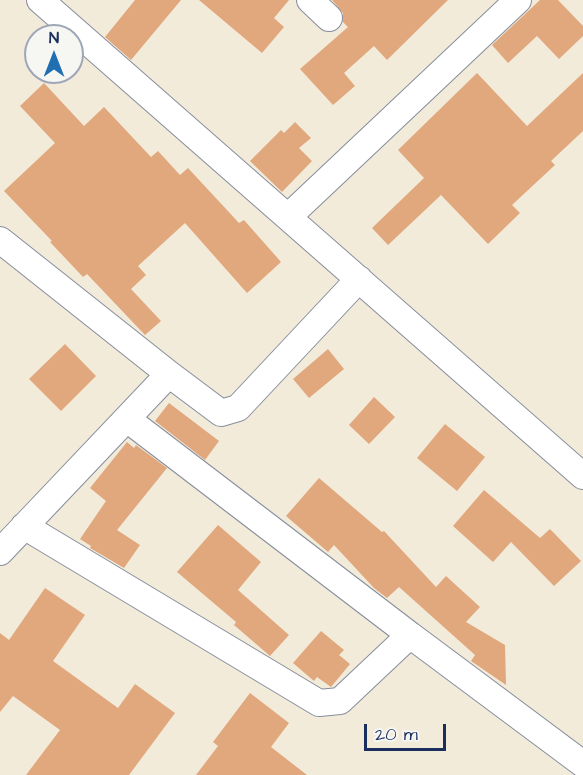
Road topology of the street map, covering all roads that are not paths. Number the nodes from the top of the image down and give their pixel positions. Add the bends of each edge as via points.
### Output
1 (40, 0) edge
2 (310, 0) edge
3 (518, 0) edge
4 (329, 18) dead end
5 (288, 217) junction
6 (0, 240) edge
7 (359, 279) junction
8 (169, 374) junction
9 (126, 419) junction
10 (583, 476) edge
11 (24, 526) junction
12 (0, 552) edge
13 (411, 635) junction
14 (583, 764) edge

1 - 5 street
2 - 4 street
3 - 5 street
5 - 7 street
6 - 8 street
7 - 8 street via 238,408 221,413
7 - 10 street
8 - 9 street
9 - 11 street
9 - 13 street
11 - 12 street
11 - 13 street via 319,703 340,701
13 - 14 street

